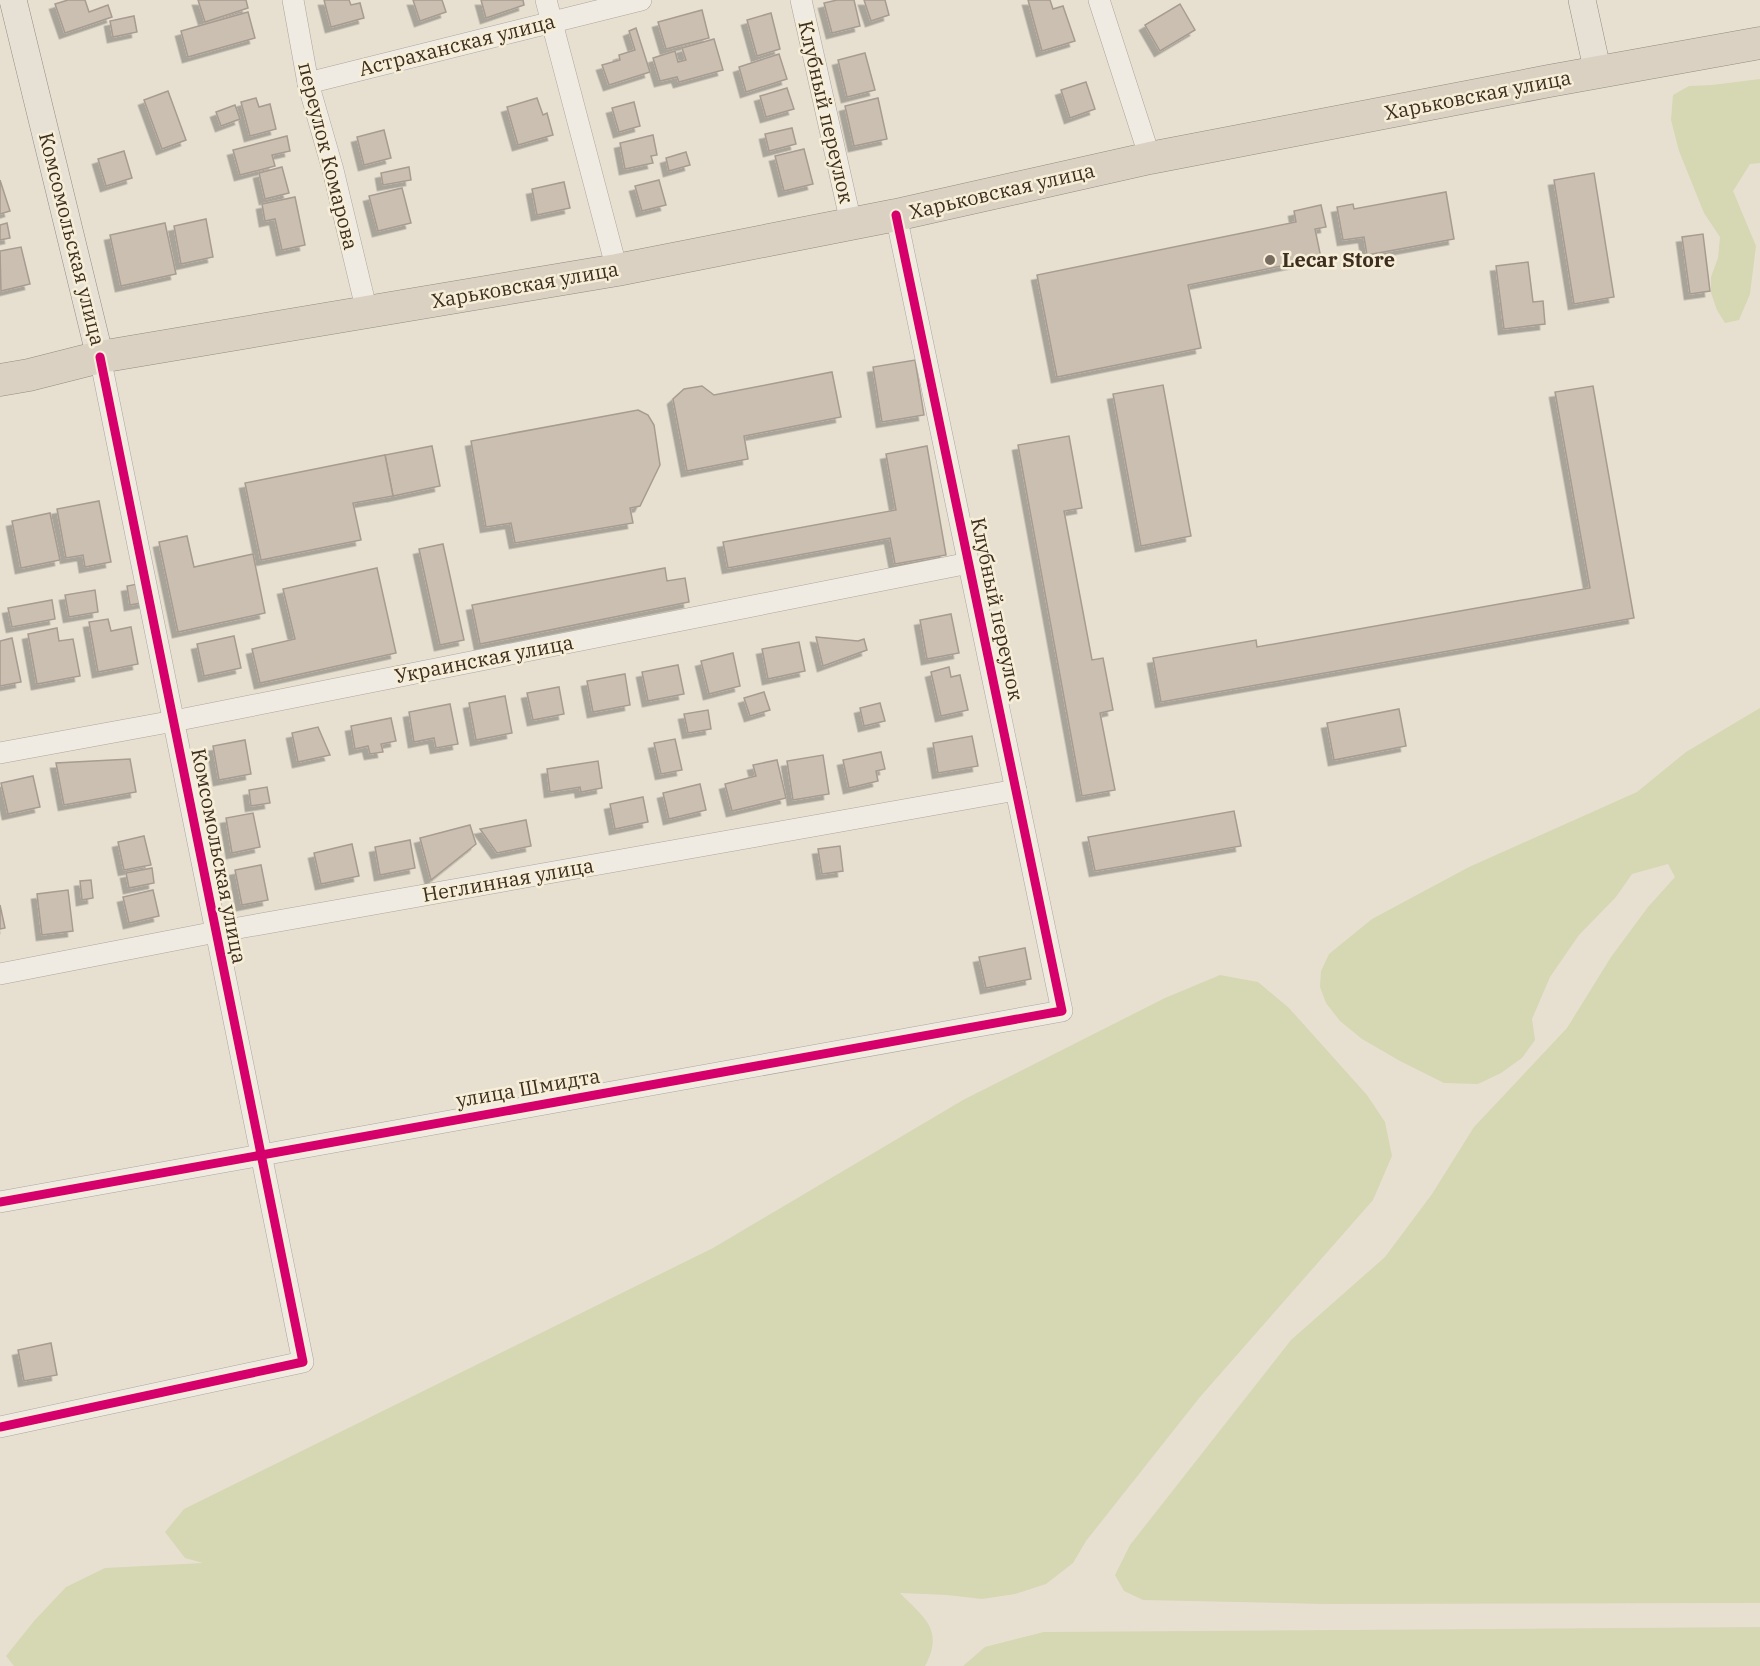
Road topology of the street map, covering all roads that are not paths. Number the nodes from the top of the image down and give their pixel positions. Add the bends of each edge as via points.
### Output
1 (13, 0) edge
2 (293, 0) edge
3 (546, 0) edge
4 (641, 0) edge
5 (801, 0) edge
6 (1099, 0) edge
7 (1582, 0) edge
8 (553, 21) junction
9 (1760, 43) edge
10 (1598, 73) junction
11 (308, 83) junction
12 (1150, 158) junction
13 (896, 214) junction
14 (851, 223) junction
15 (617, 270) junction
16 (367, 312) junction
17 (100, 357) junction
18 (0, 358) edge
19 (0, 380) edge
20 (969, 563) junction
21 (174, 721) junction
22 (0, 753) edge
23 (1016, 790) junction
24 (216, 932) junction
25 (0, 974) edge
26 (1062, 1011) joint
27 (261, 1154) junction
28 (0, 1202) edge
29 (0, 1427) edge

1 - 17 main road, Комсомольская улица
2 - 11 street, переулок Комарова
3 - 8 street
4 - 8 street, Астраханская улица
5 - 14 street, Клубный переулок
6 - 12 street
7 - 10 main road
8 - 11 street, Астраханская улица
8 - 15 street
9 - 10 highway, Харьковская улица
10 - 12 highway, Харьковская улица
11 - 16 street, переулок Комарова
12 - 13 highway, Харьковская улица
13 - 14 highway, Харьковская улица
13 - 20 street, Клубный переулок
14 - 15 highway, Харьковская улица
15 - 16 highway, Харьковская улица
16 - 17 highway, Харьковская улица
17 - 18 highway, Харьковская улица via 23,354
17 - 19 highway, Харьковская улица
17 - 21 street, Комсомольская улица
20 - 21 street, Украинская улица
20 - 23 street, Клубный переулок
21 - 22 street, Украинская улица
21 - 24 street, Комсомольская улица
23 - 24 street, Неглинная улица
23 - 26 street, Клубный переулок
24 - 25 street, Неглинная улица
24 - 27 street, Комсомольская улица
26 - 27 street, улица Шмидта
27 - 28 street, улица Шмидта
27 - 29 street, Комсомольская улица via 303,1362

